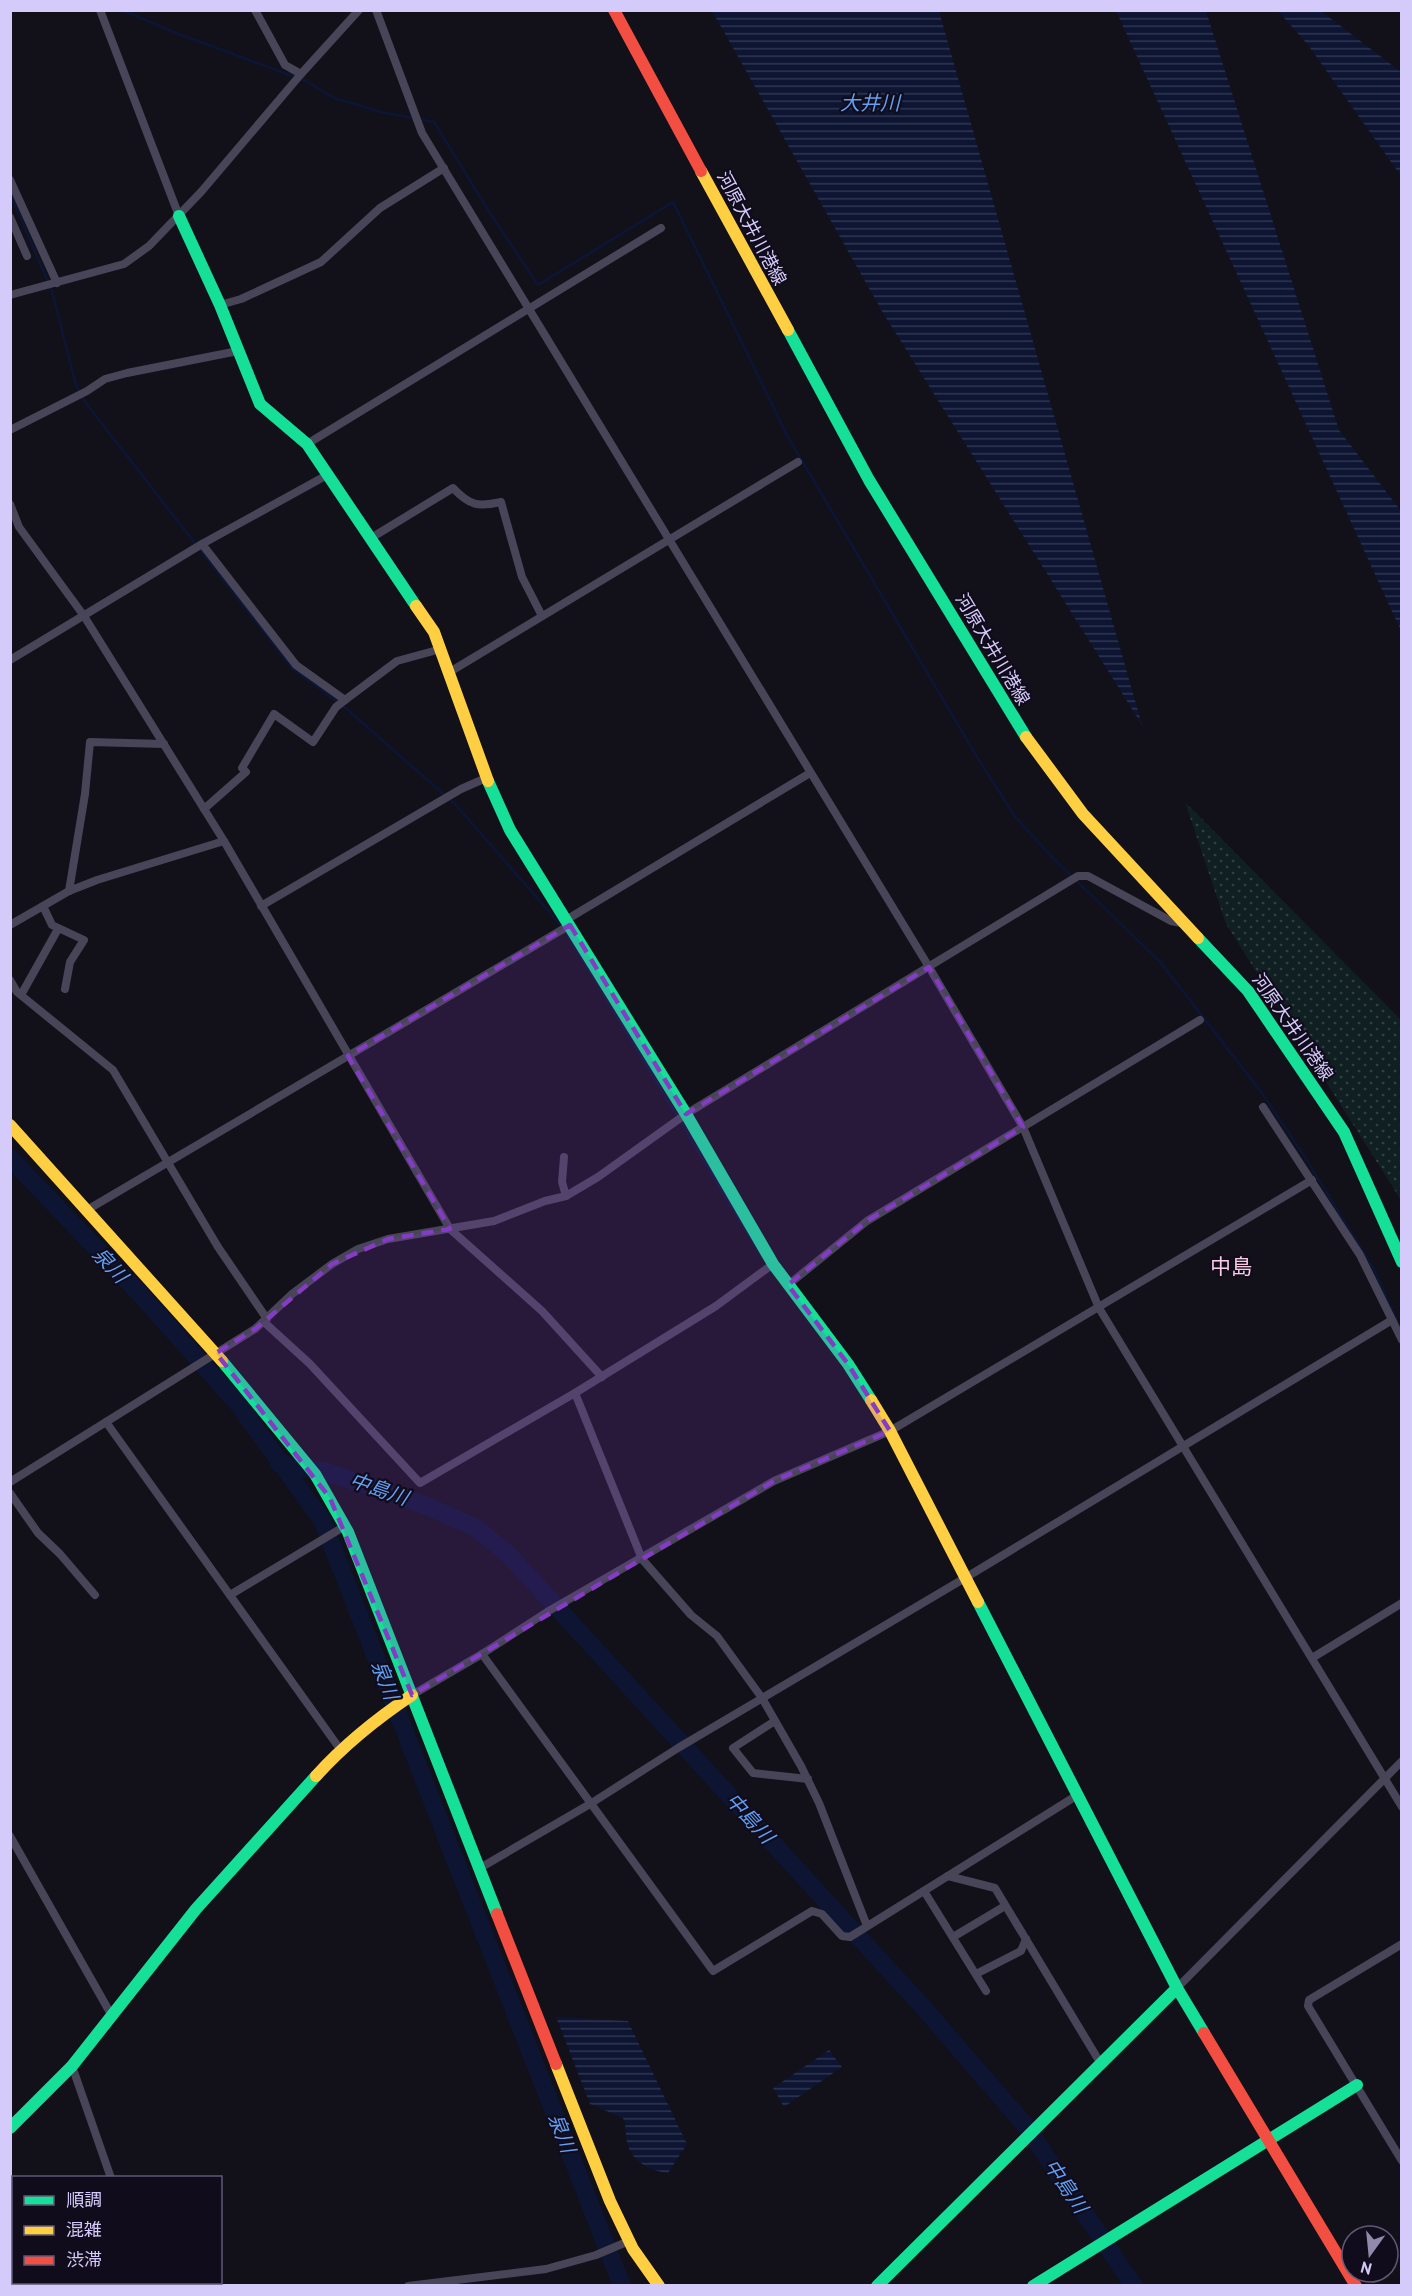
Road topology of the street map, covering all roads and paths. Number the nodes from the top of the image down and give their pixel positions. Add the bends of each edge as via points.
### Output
1 (100, 10) edge
2 (255, 10) edge
3 (359, 10) edge
4 (376, 10) edge
5 (614, 10) edge
6 (298, 77) junction
7 (444, 168) junction
8 (10, 180) edge
9 (179, 216) junction
10 (10, 217) edge
11 (661, 228) dead end
12 (27, 256) dead end
13 (56, 283) junction
14 (10, 295) edge
15 (220, 305) junction
16 (529, 308) junction
17 (238, 351) junction
18 (10, 430) edge
19 (307, 444) junction
20 (798, 462) dead end
21 (329, 474) junction
22 (10, 504) edge
23 (371, 538) junction
24 (669, 539) junction
25 (201, 544) junction
26 (84, 616) junction
27 (542, 616) junction
28 (441, 649) junction
29 (10, 660) edge
30 (448, 673) junction
31 (345, 700) junction
32 (164, 744) junction
33 (810, 773) junction
34 (486, 778) junction
35 (204, 808) junction
36 (224, 842) junction
37 (69, 891) junction
38 (43, 906) junction
39 (261, 906) junction
40 (568, 924) junction
41 (1186, 924) junction
42 (10, 925) edge
43 (58, 929) junction
44 (929, 967) junction
45 (10, 980) edge
46 (65, 989) dead end
47 (21, 995) junction
48 (1200, 1020) dead end
49 (348, 1056) junction
50 (1263, 1107) dead end
51 (686, 1114) junction
52 (10, 1125) edge
53 (1023, 1127) junction
54 (564, 1157) dead end
55 (166, 1163) junction
56 (1312, 1180) junction
57 (566, 1196) junction
58 (87, 1210) junction
59 (450, 1229) junction
60 (1401, 1262) edge
61 (773, 1264) junction
62 (788, 1284) junction
63 (1099, 1308) junction
64 (265, 1320) junction
65 (1392, 1320) junction
66 (1401, 1340) edge
67 (216, 1354) junction
68 (602, 1377) junction
69 (575, 1393) junction
70 (106, 1422) junction
71 (890, 1431) junction
72 (1183, 1446) junction
73 (10, 1482) edge
74 (10, 1493) edge
75 (344, 1527) junction
76 (642, 1559) junction
77 (965, 1578) junction
78 (95, 1595) dead end
79 (230, 1595) junction
80 (1401, 1604) edge
81 (482, 1654) junction
82 (1312, 1658) junction
83 (412, 1695) junction
84 (762, 1698) junction
85 (775, 1721) junction
86 (340, 1749) junction
87 (1401, 1761) edge
88 (808, 1779) junction
89 (1384, 1779) junction
90 (1076, 1796) junction
91 (590, 1804) junction
92 (1401, 1807) edge
93 (10, 1836) edge
94 (480, 1868) junction
95 (948, 1876) junction
96 (924, 1891) junction
97 (1005, 1905) junction
98 (867, 1926) junction
99 (953, 1937) junction
100 (1026, 1939) junction
101 (1401, 1944) edge
102 (976, 1974) junction
103 (1177, 1989) junction
104 (986, 1990) dead end
105 (112, 2016) junction
106 (1101, 2064) junction
107 (72, 2066) junction
108 (1357, 2085) junction
109 (10, 2128) edge
110 (1268, 2140) junction
111 (1401, 2161) edge
112 (110, 2176) edge
113 (629, 2241) junction
114 (408, 2286) edge
115 (659, 2286) edge
116 (877, 2286) edge
117 (1033, 2286) edge
118 (1356, 2286) edge

1 - 9 street
2 - 6 street via 285,64
3 - 6 street
4 - 7 street via 420,129
5 - 41 street, 河原大井川港線 via 869,480 1035,752 1083,814
6 - 9 street
7 - 15 street via 380,208 321,262
7 - 16 street
8 - 13 street
9 - 13 street via 124,264
9 - 15 street
10 - 12 street
11 - 16 street
13 - 14 street
15 - 17 street
16 - 19 street
16 - 24 street
17 - 18 street via 105,380
17 - 19 street via 260,404
19 - 21 street
20 - 24 street
21 - 23 street
21 - 25 street
22 - 26 street via 19,527
23 - 27 street via 453,488 464,501 482,506 501,502 522,577
23 - 28 street via 434,632
24 - 27 street
24 - 33 street
25 - 26 street
25 - 31 street via 296,664
26 - 29 street
26 - 32 street
27 - 30 street
28 - 30 street
28 - 31 street via 398,662
30 - 34 street
31 - 35 street via 313,742 274,714 242,768 246,772
32 - 35 street
32 - 37 street via 90,742
33 - 40 street
33 - 44 street
34 - 39 street via 453,793
34 - 40 street via 510,830
35 - 36 street
36 - 37 street
36 - 39 street
37 - 38 street
38 - 42 street
38 - 43 street
39 - 49 street
40 - 49 street
40 - 51 street
41 - 44 street via 1171,921 1088,876 1078,876
41 - 60 street, 河原大井川港線 via 1248,991 1344,1132
43 - 46 street via 84,940 70,962
43 - 47 street
44 - 51 street
44 - 53 street
45 - 47 street
47 - 55 street via 113,1070
48 - 53 street
49 - 55 street
49 - 59 street
50 - 56 street
51 - 57 street via 598,1178
51 - 61 street
52 - 58 street
53 - 62 street via 867,1221
53 - 63 street
54 - 57 street via 562,1182
55 - 58 street
55 - 64 street
56 - 63 street
56 - 65 street via 1360,1255
57 - 59 street via 494,1221
58 - 67 street
59 - 64 street via 388,1239 358,1249 292,1294
59 - 68 street via 542,1311
61 - 62 street
61 - 68 street via 716,1306
62 - 71 street via 848,1364
63 - 71 street
63 - 72 street
64 - 67 street
64 - 69 street via 420,1483
65 - 66 street
65 - 72 street
67 - 70 street
67 - 75 street via 315,1474
68 - 69 street
69 - 76 street
70 - 73 street
70 - 79 street
71 - 76 street via 774,1481
71 - 77 street
72 - 77 street
72 - 82 street
74 - 78 street via 38,1533
75 - 79 street
75 - 83 street
76 - 81 street
76 - 84 street via 691,1615 717,1636
77 - 84 street
77 - 90 street
79 - 86 street
80 - 82 street
81 - 83 street
81 - 91 street
82 - 89 street
83 - 86 street
83 - 94 street
84 - 85 street
84 - 91 street
85 - 88 street
85 - 88 street via 733,1749 753,1773
86 - 105 street via 196,1910
87 - 89 street
88 - 98 street
89 - 92 street
89 - 103 street
90 - 95 street
90 - 103 street
91 - 94 street
91 - 98 street via 713,1971 812,1911 822,1914 842,1936 850,1937
93 - 105 street
94 - 113 street
95 - 96 street
95 - 97 street via 995,1888
96 - 98 street
96 - 99 street
97 - 99 street
97 - 100 street
99 - 102 street
100 - 102 street via 1021,1950
100 - 106 street
101 - 108 street via 1309,2000 1308,2006
102 - 104 street
103 - 106 street
103 - 110 street
105 - 107 street
106 - 116 street
107 - 109 street
107 - 112 street
108 - 110 street
108 - 111 street
110 - 117 street
110 - 118 street
113 - 114 street via 546,2269
113 - 115 street

